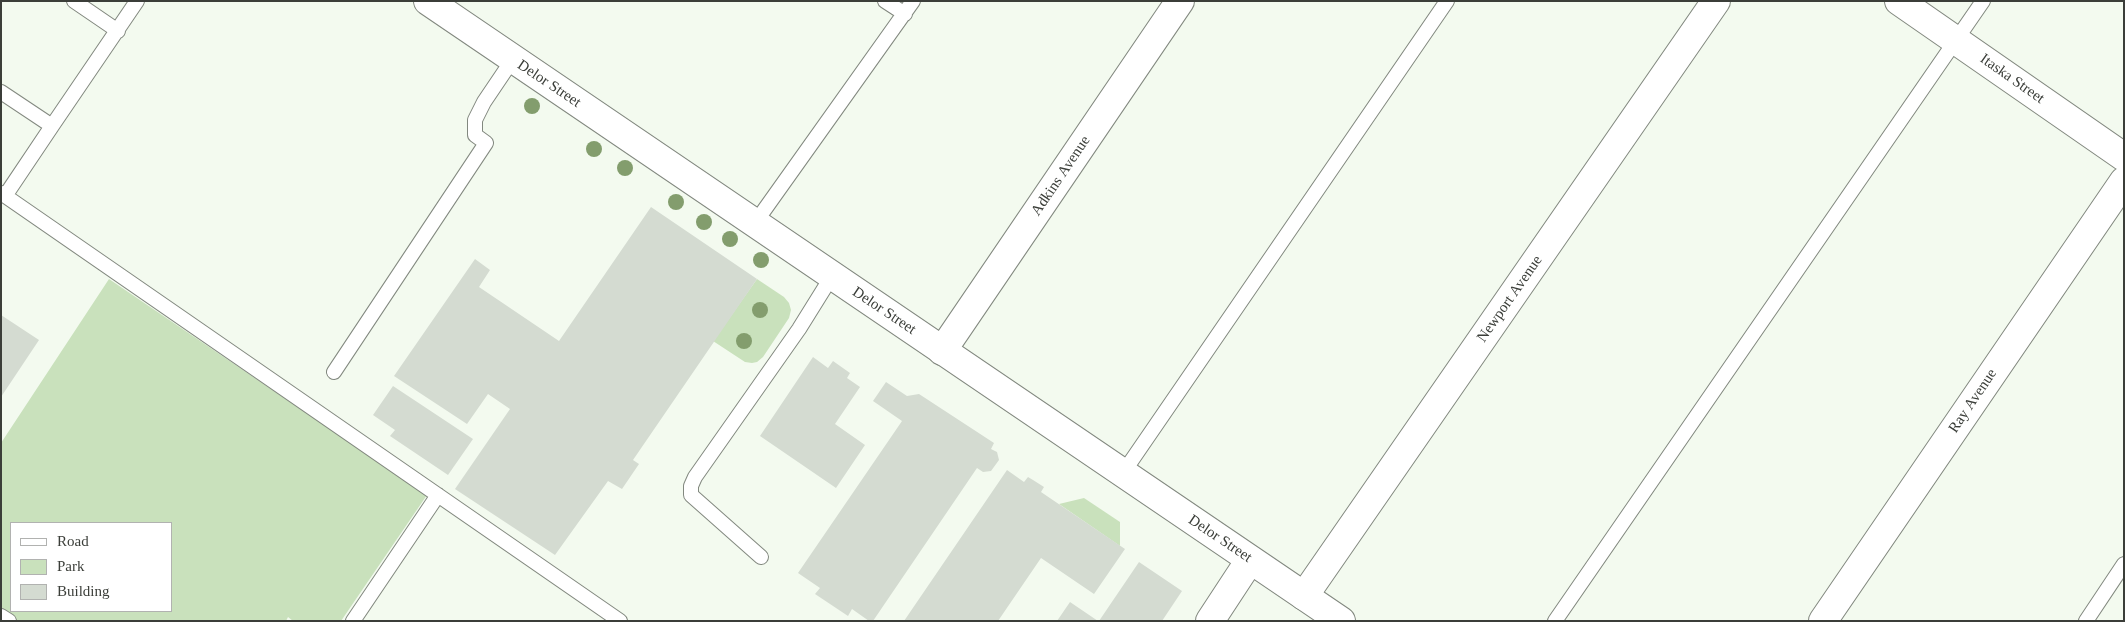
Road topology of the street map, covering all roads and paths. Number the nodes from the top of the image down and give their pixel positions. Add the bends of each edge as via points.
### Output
1 (74, 1) edge
2 (137, 1) edge
3 (428, 1) edge
4 (885, 1) edge
5 (913, 1) edge
6 (1180, 1) edge
7 (1447, 1) edge
8 (1716, 1) edge
9 (1899, 1) edge
10 (1983, 1) edge
11 (905, 14) junction
12 (118, 31) junction
13 (1956, 40) junction
14 (513, 59) junction
15 (1, 92) edge
16 (52, 126) junction
17 (2124, 157) edge
18 (2124, 181) edge
19 (3, 194) edge
20 (755, 223) junction
21 (832, 276) junction
22 (942, 351) junction
23 (334, 372) dead end
24 (1124, 473) junction
25 (438, 495) junction
26 (761, 558) dead end
27 (1250, 560) junction
28 (2124, 564) edge
29 (1304, 596) junction
30 (1, 616) edge
31 (9, 621) edge
32 (353, 621) edge
33 (620, 621) edge
34 (1210, 621) edge
35 (1341, 621) edge
36 (1555, 621) edge
37 (1823, 621) edge
38 (2086, 621) edge

1 - 12 lane
2 - 12 lane
3 - 14 street, Delor Street
4 - 11 lane
5 - 11 lane
6 - 22 street, Adkins Avenue
7 - 24 lane
8 - 29 street, Newport Avenue
9 - 13 street, Itaska Street
10 - 13 lane
11 - 20 lane
12 - 16 lane
13 - 17 street, Itaska Street
13 - 36 lane
14 - 20 street, Delor Street
14 - 23 lane via 475,120 475,135 486,143
15 - 16 lane
16 - 19 lane
18 - 37 street, Ray Avenue
19 - 25 lane
20 - 21 street, Delor Street
21 - 22 street, Delor Street
21 - 26 lane via 691,486 691,495
22 - 24 street, Delor Street
24 - 27 street, Delor Street
25 - 32 lane
25 - 33 lane
27 - 29 street, Delor Street
27 - 34 street
28 - 38 lane
29 - 35 street, Delor Street
30 - 31 lane

